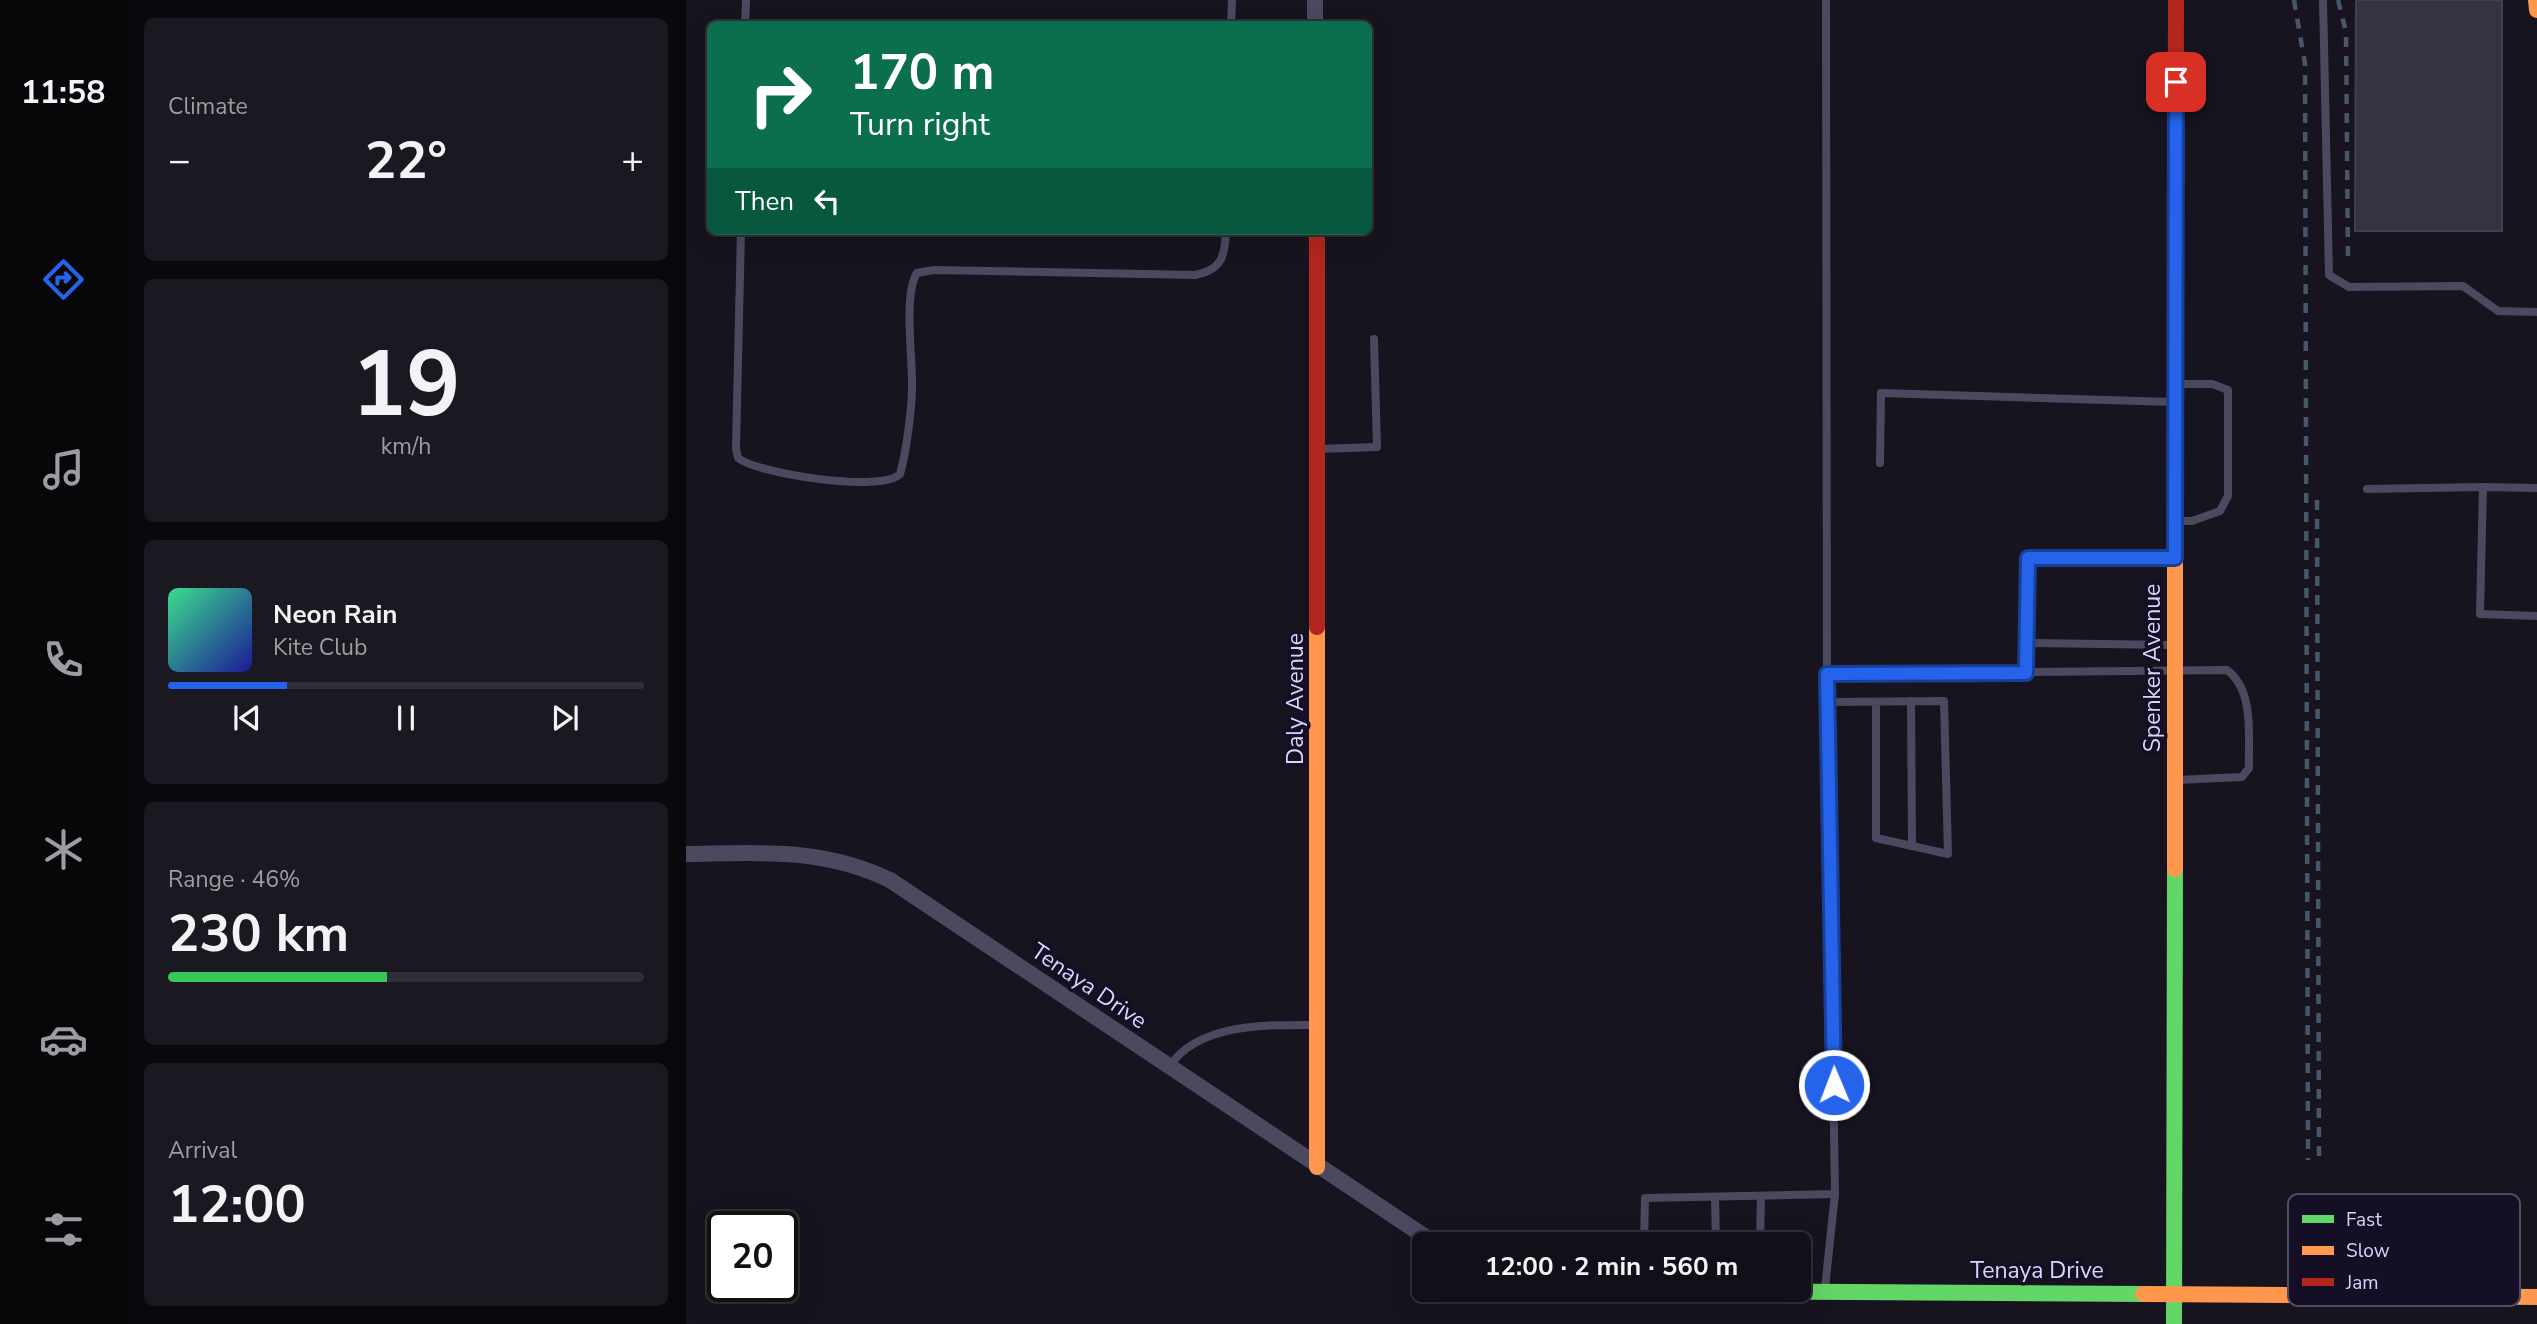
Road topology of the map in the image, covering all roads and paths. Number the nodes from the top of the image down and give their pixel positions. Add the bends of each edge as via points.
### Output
1 (746, 0) edge
2 (1232, 0) edge
3 (1315, 0) edge
4 (1825, 0) edge
5 (2176, 0) edge
6 (2323, 0) edge
7 (2536, 0) edge
8 (2537, 10) edge
9 (745, 21) edge
10 (1231, 21) edge
11 (1315, 21) edge
12 (741, 235) edge
13 (1226, 235) edge
14 (1317, 235) edge
15 (2537, 312) edge
16 (1374, 339) dead end
17 (2175, 384) junction
18 (2175, 402) junction
19 (1318, 449) junction
20 (1880, 463) dead end
21 (2483, 487) junction
22 (2537, 488) edge
23 (2367, 489) dead end
24 (2175, 521) junction
25 (2175, 558) junction
26 (2537, 616) edge
27 (2027, 643) junction
28 (2175, 645) junction
29 (2175, 672) junction
30 (2026, 673) junction
31 (1827, 674) junction
32 (1911, 701) junction
33 (1827, 702) junction
34 (1876, 702) junction
35 (2175, 780) junction
36 (1912, 846) junction
37 (686, 854) edge
38 (1317, 1025) junction
39 (1169, 1067) junction
40 (1317, 1167) junction
41 (1835, 1194) junction
42 (1761, 1196) junction
43 (1715, 1197) junction
44 (1417, 1232) edge
45 (1644, 1232) edge
46 (1716, 1232) edge
47 (1760, 1232) edge
48 (1811, 1291) edge
49 (1825, 1291) junction
50 (2175, 1293) junction
51 (2288, 1294) edge
52 (2174, 1324) edge

1 - 9 lane
2 - 10 lane
3 - 11 street
4 - 31 lane
5 - 17 street, Spenker Avenue
6 - 15 lane via 2329,275 2349,286 2463,286 2498,312
7 - 8 street
12 - 13 lane via 738,458 768,471 816,479 886,482 900,474 905,452 912,390 911,290 917,274 934,270 1195,275 1221,264
14 - 19 street, Daly Avenue
16 - 19 lane via 1377,447
17 - 18 street, Spenker Avenue
17 - 24 lane via 2212,384 2228,390 2228,496 2220,511 2192,521
18 - 20 lane via 1881,393
18 - 24 street, Spenker Avenue
19 - 38 street, Daly Avenue
21 - 22 lane
21 - 23 lane
21 - 26 lane via 2480,614
24 - 25 street, Spenker Avenue
25 - 27 lane via 2028,558
25 - 28 street, Spenker Avenue
27 - 28 lane
27 - 30 lane
28 - 29 street, Spenker Avenue
29 - 30 lane
29 - 35 street, Spenker Avenue
29 - 35 lane via 2227,670 2239,679 2249,768 2242,777
30 - 31 lane
31 - 33 lane
32 - 34 lane
32 - 36 lane
32 - 36 lane via 1944,701 1948,854
33 - 34 lane
33 - 41 lane
34 - 36 lane via 1876,838
35 - 50 street, Spenker Avenue
37 - 39 street, Tenaya Drive via 811,854 868,870 906,890
38 - 39 lane via 1279,1025 1200,1038 1179,1052
38 - 40 street, Daly Avenue
39 - 40 street, Tenaya Drive
40 - 44 street, Tenaya Drive
41 - 42 lane
41 - 49 lane
42 - 43 lane
42 - 47 lane
43 - 45 lane via 1645,1198
43 - 46 lane
48 - 49 street, Tenaya Drive
49 - 50 street, Tenaya Drive
50 - 51 street, Tenaya Drive
50 - 52 street, Spenker Avenue

